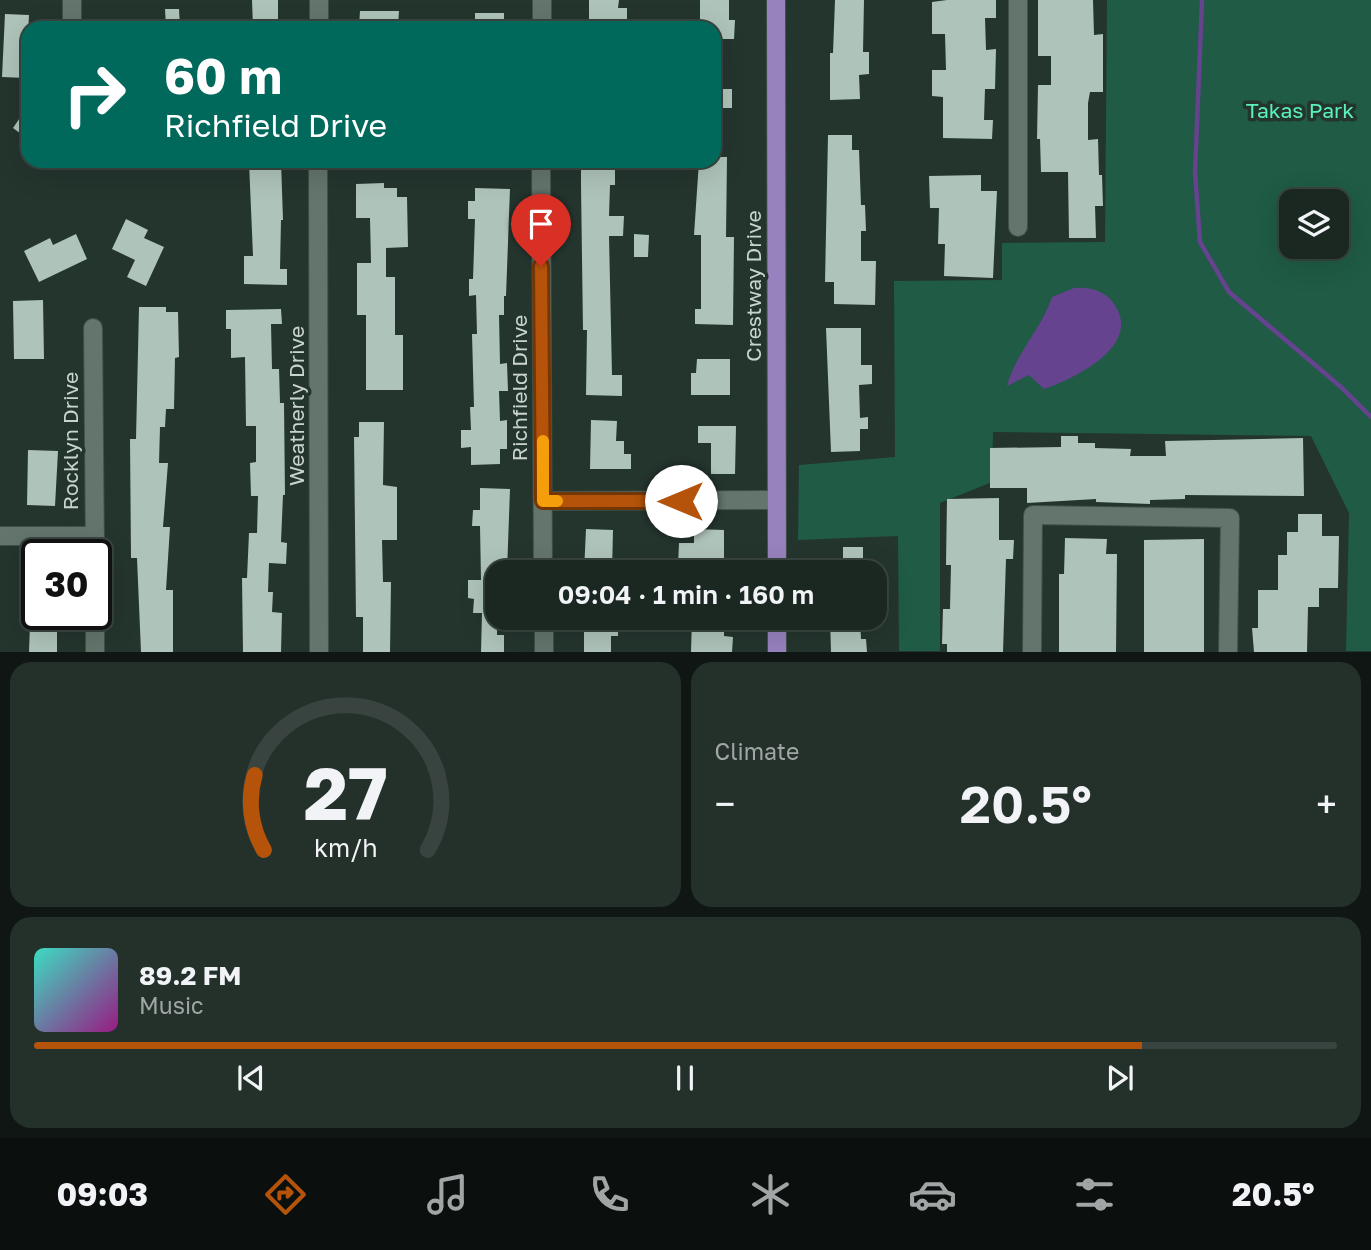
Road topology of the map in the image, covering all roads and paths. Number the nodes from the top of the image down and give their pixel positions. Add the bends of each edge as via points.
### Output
1 (72, 0) edge
2 (319, 0) edge
3 (542, 0) edge
4 (776, 0) edge
5 (1018, 0) edge
6 (72, 21) edge
7 (319, 21) edge
8 (542, 21) edge
9 (318, 168) edge
10 (541, 168) edge
11 (1018, 227) dead end
12 (93, 328) dead end
13 (776, 500) junction
14 (543, 501) junction
15 (0, 536) edge
16 (95, 536) joint
17 (543, 560) edge
18 (776, 560) edge
19 (95, 630) edge
20 (544, 630) edge
21 (777, 630) edge
22 (95, 652) edge
23 (319, 652) edge
24 (544, 652) edge
25 (777, 652) edge
26 (1032, 652) edge
27 (1228, 652) edge

1 - 6 street
2 - 7 street
3 - 8 street
4 - 13 main road, Crestway Drive
5 - 11 street
9 - 23 street, Weatherly Drive
10 - 14 street, Richfield Drive
12 - 16 street, Rocklyn Drive
13 - 14 street
13 - 18 main road, Crestway Drive
14 - 17 street, Richfield Drive
15 - 16 street
19 - 22 street
20 - 24 street
21 - 25 main road
26 - 27 street via 1034,515 1230,518

